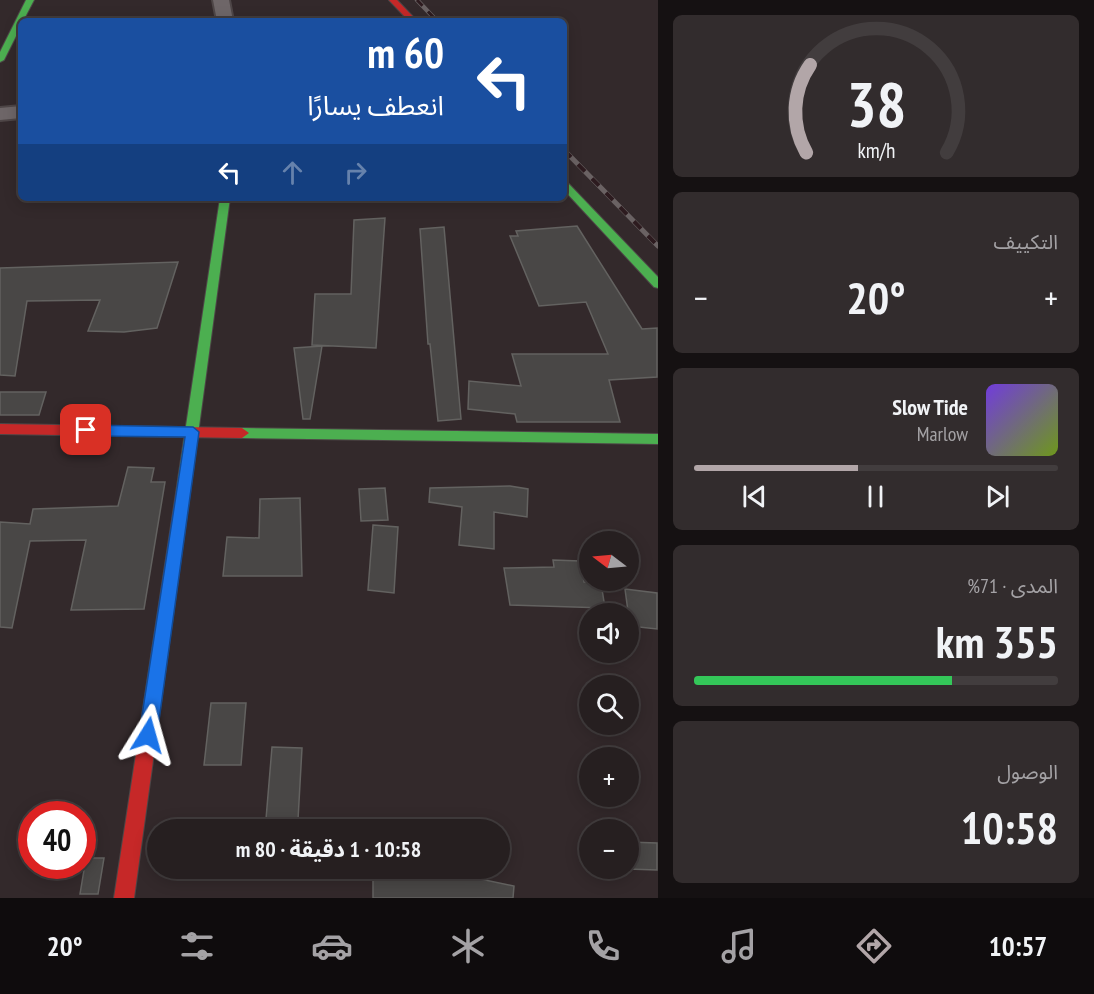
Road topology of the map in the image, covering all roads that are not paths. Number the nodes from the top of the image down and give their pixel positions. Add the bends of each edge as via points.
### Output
1 (30, 0) edge
2 (221, 0) edge
3 (393, 0) edge
4 (21, 18) edge
5 (224, 18) edge
6 (409, 18) edge
7 (18, 24) edge
8 (0, 60) edge
9 (18, 112) edge
10 (0, 114) edge
11 (567, 186) edge
12 (225, 201) edge
13 (657, 284) edge
14 (0, 429) edge
15 (193, 432) junction
16 (657, 439) edge
17 (124, 898) edge

1 - 4 street
2 - 5 street
3 - 6 street
7 - 8 street
9 - 10 street
11 - 13 street
12 - 15 street
14 - 15 street
15 - 16 street
15 - 17 street

